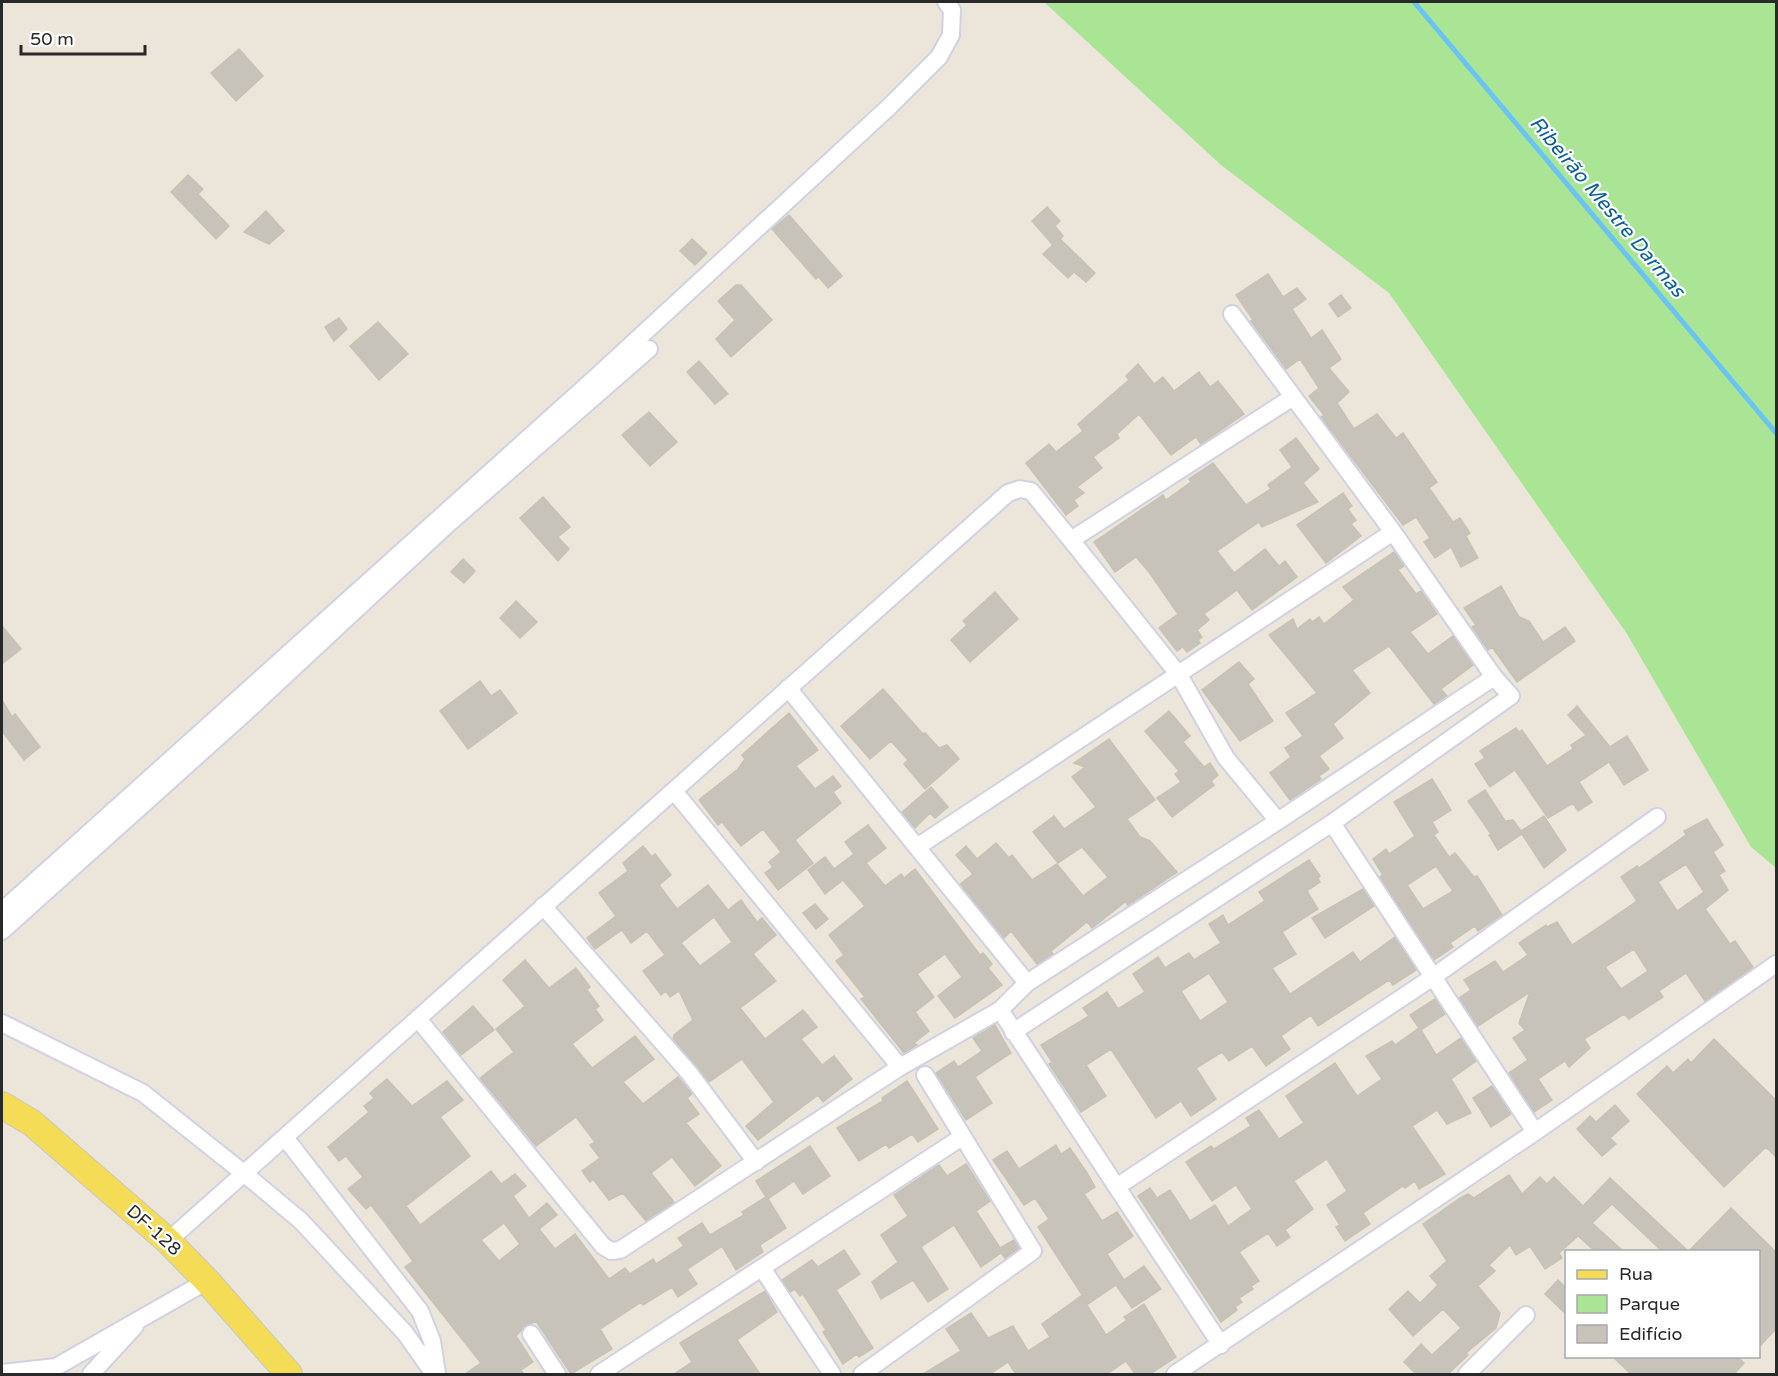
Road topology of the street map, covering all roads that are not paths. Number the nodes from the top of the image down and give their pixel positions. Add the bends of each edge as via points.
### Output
1 (946, 2) edge
2 (1232, 314) dead end
3 (650, 349) dead end
4 (1293, 397) junction
5 (1393, 532) junction
6 (1071, 540) junction
7 (1179, 675) junction
8 (1494, 677) junction
9 (788, 688) junction
10 (674, 791) junction
11 (1657, 817) dead end
12 (1278, 821) junction
13 (1332, 823) junction
14 (917, 847) junction
15 (543, 906) junction
16 (2, 910) edge
17 (2, 931) edge
18 (1776, 964) edge
19 (1433, 978) junction
20 (1027, 983) junction
21 (1000, 1010) junction
22 (419, 1020) junction
23 (2, 1023) edge
24 (1013, 1032) junction
25 (900, 1066) junction
26 (925, 1075) dead end
27 (2, 1105) edge
28 (1535, 1132) junction
29 (962, 1137) junction
30 (286, 1139) junction
31 (756, 1162) junction
32 (246, 1174) junction
33 (1118, 1186) junction
34 (168, 1241) junction
35 (762, 1268) junction
36 (207, 1281) junction
37 (145, 1315) junction
38 (1526, 1315) dead end
39 (531, 1334) dead end
40 (1221, 1345) junction
41 (2, 1373) edge
42 (91, 1374) edge
43 (288, 1374) edge
44 (435, 1374) edge
45 (557, 1374) edge
46 (599, 1374) edge
47 (832, 1374) edge
48 (862, 1374) edge
49 (1175, 1374) edge
50 (1467, 1374) edge

1 - 16 street via 952,10 951,35 939,57 890,106 594,379
2 - 4 street
3 - 17 street via 447,525
4 - 5 street
4 - 6 street
5 - 7 street
5 - 8 street
6 - 7 street
6 - 9 street via 1031,491 1008,493
7 - 12 street via 1226,758
7 - 14 street
8 - 12 street
8 - 13 street via 1511,696
9 - 10 street
9 - 14 street
10 - 15 street
10 - 25 street
11 - 19 street
12 - 20 street
13 - 19 street
13 - 24 street
14 - 20 street
15 - 22 street
15 - 31 street via 690,1074
18 - 28 street
19 - 28 street
19 - 33 street
20 - 21 street
21 - 24 street
21 - 25 street
22 - 30 street
22 - 31 street via 611,1251 620,1250
23 - 32 street via 143,1093
24 - 33 street
25 - 31 street
26 - 29 street
27 - 34 main road, DF-128 / DF-128 via 32,1123
28 - 40 street
29 - 35 street
29 - 48 street via 1033,1251
30 - 32 street
30 - 44 street via 420,1311 432,1341
32 - 34 street
32 - 44 street via 301,1221 405,1333
33 - 40 street
34 - 36 main road, DF-128 / DF-128
35 - 46 street
35 - 47 street
36 - 37 street
36 - 43 main road, DF-128 / DF-128
37 - 41 street via 56,1367
37 - 42 street
38 - 50 street
39 - 45 street
40 - 49 street

